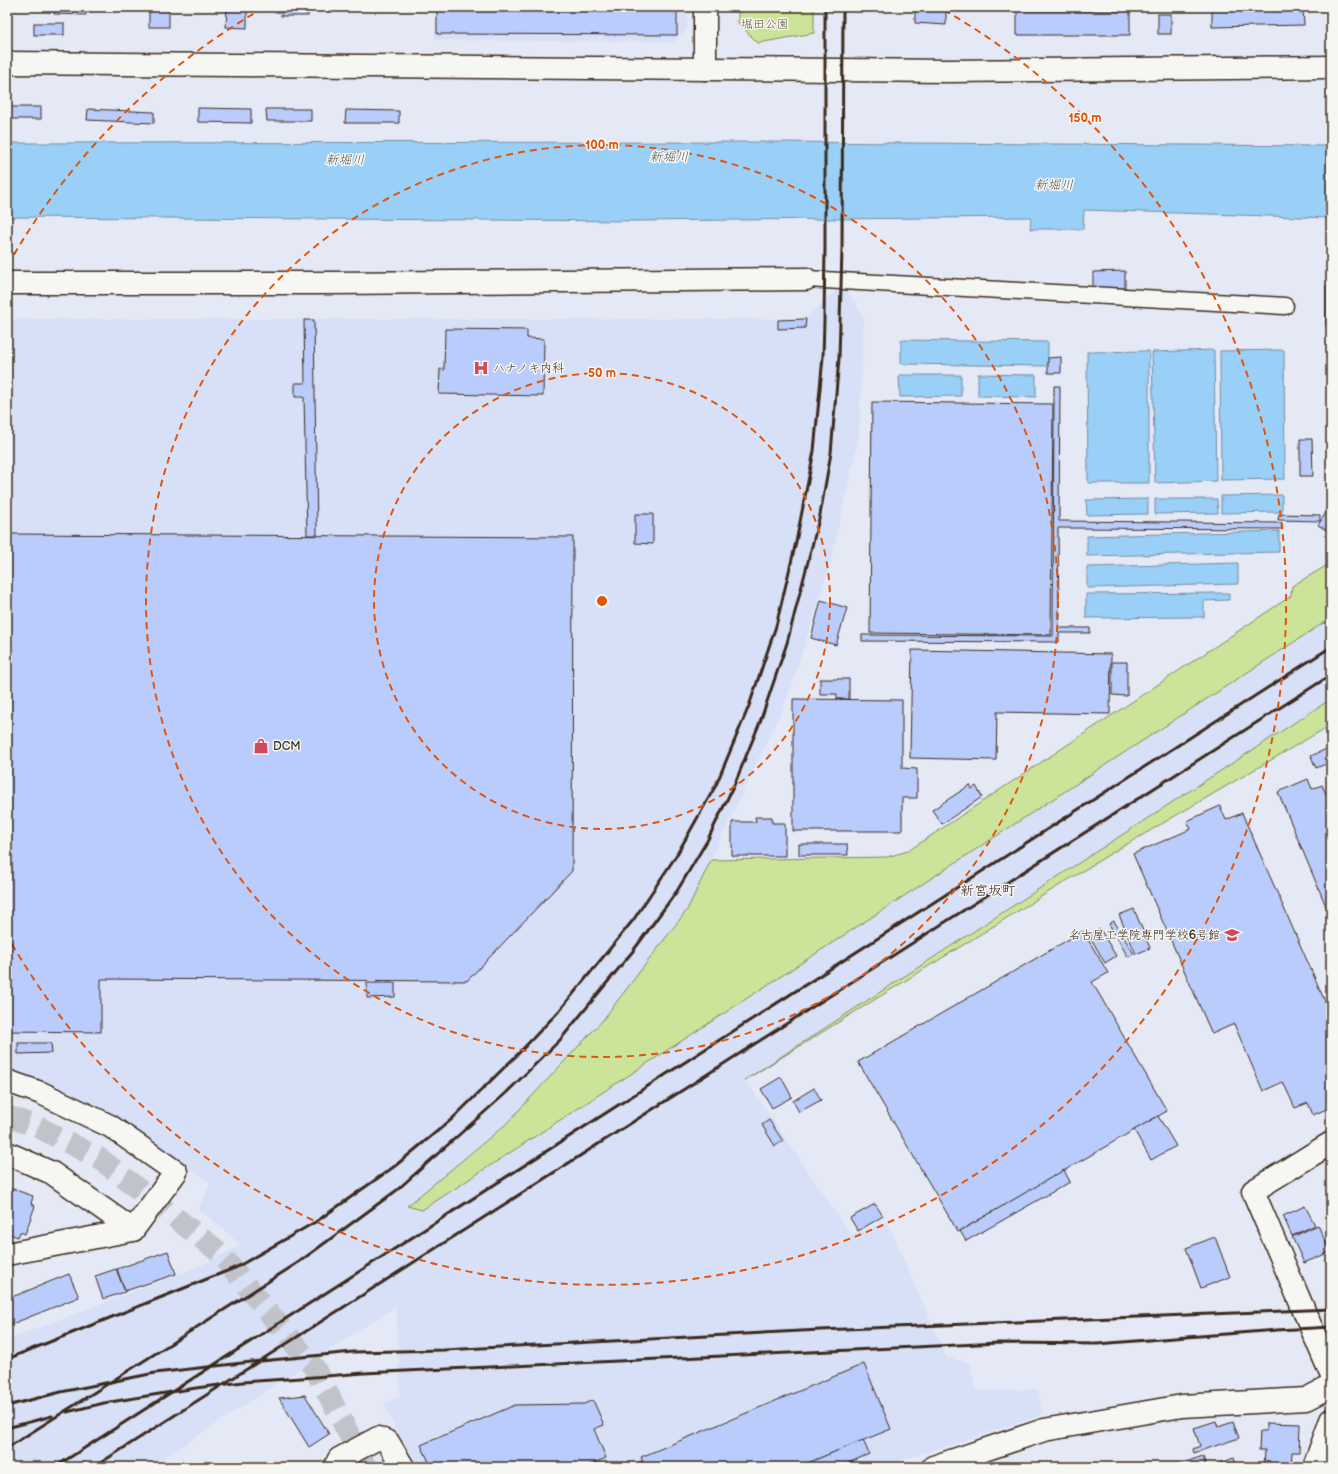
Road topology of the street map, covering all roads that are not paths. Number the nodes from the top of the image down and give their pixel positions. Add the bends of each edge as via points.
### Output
1 (705, 7) edge
2 (7, 63) edge
3 (1331, 67) edge
4 (705, 69) junction
5 (806, 279) joint
6 (7, 283) edge
7 (1285, 306) dead end
8 (7, 1081) edge
9 (1331, 1143) edge
10 (7, 1153) edge
11 (134, 1230) junction
12 (7, 1254) edge
13 (1331, 1374) edge
14 (1331, 1386) edge
15 (1331, 1420) edge
16 (335, 1467) edge
17 (402, 1467) edge
18 (933, 1467) edge
19 (1314, 1467) edge

1 - 4 street
2 - 4 street
3 - 4 street via 950,71
5 - 6 street
5 - 7 lane
8 - 11 street via 41,1093 110,1126 176,1172
9 - 13 street via 1253,1191
10 - 11 street via 52,1173
11 - 12 street
14 - 18 street via 1306,1399 1182,1406 1044,1430
15 - 19 street
16 - 17 street via 339,1459 378,1438 388,1442

